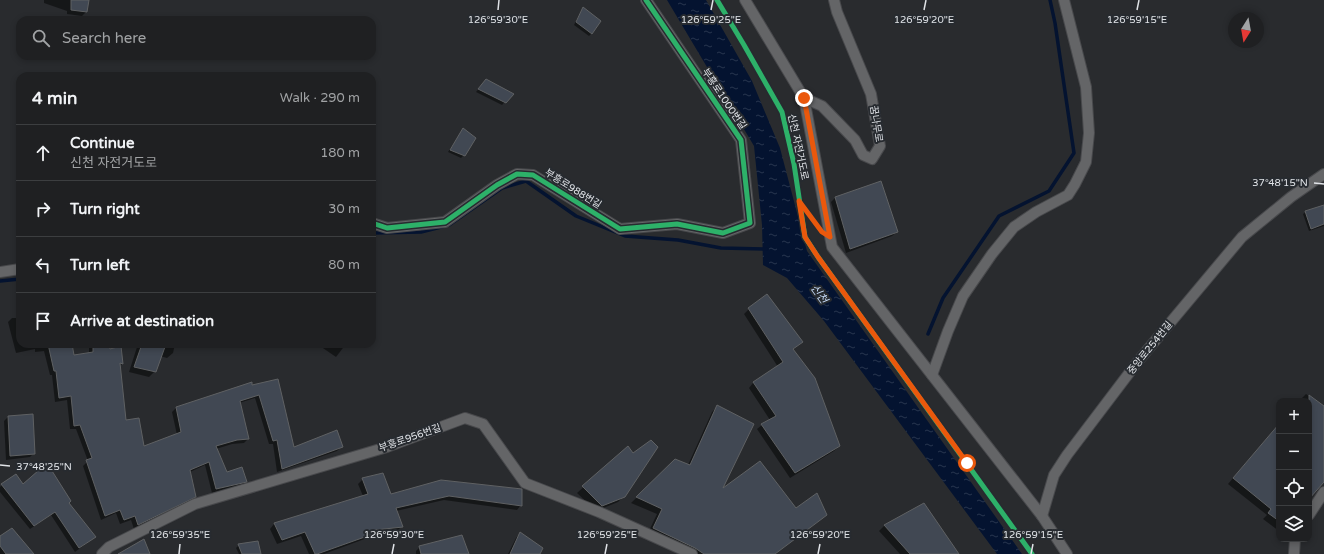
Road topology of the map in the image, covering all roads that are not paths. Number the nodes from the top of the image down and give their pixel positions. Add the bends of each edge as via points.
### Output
1 (646, 0) edge
2 (745, 0) edge
3 (834, 0) edge
4 (1064, 0) edge
5 (804, 98) junction
6 (1324, 174) edge
7 (750, 223) joint
8 (376, 224) edge
9 (16, 270) edge
10 (0, 272) edge
11 (932, 375) junction
12 (1324, 492) edge
13 (1312, 510) edge
14 (1042, 516) junction
15 (1295, 542) edge
16 (102, 554) edge
17 (692, 554) edge
18 (1067, 554) edge
19 (1294, 554) edge

1 - 7 street, 부흥로1000번길 via 741,140
2 - 5 street
3 - 5 street, 꿈나무로 via 871,94 880,146 872,159 863,155 855,140 822,106
4 - 11 street via 1086,87 1089,133 1086,162 1068,195 1014,227 992,254 963,296
5 - 11 street via 832,247
6 - 14 street, 중앙로254번길 via 1242,237 1139,360 1066,455 1054,475
7 - 8 street, 부흥로988번길 via 723,233 677,224 620,229 533,175 517,174 445,222 387,228
9 - 10 street
11 - 14 street
12 - 13 street
14 - 18 street
15 - 19 street
16 - 17 street, 부흥로956번길 via 109,547 195,504 387,447 465,418 483,424 525,483 599,512

